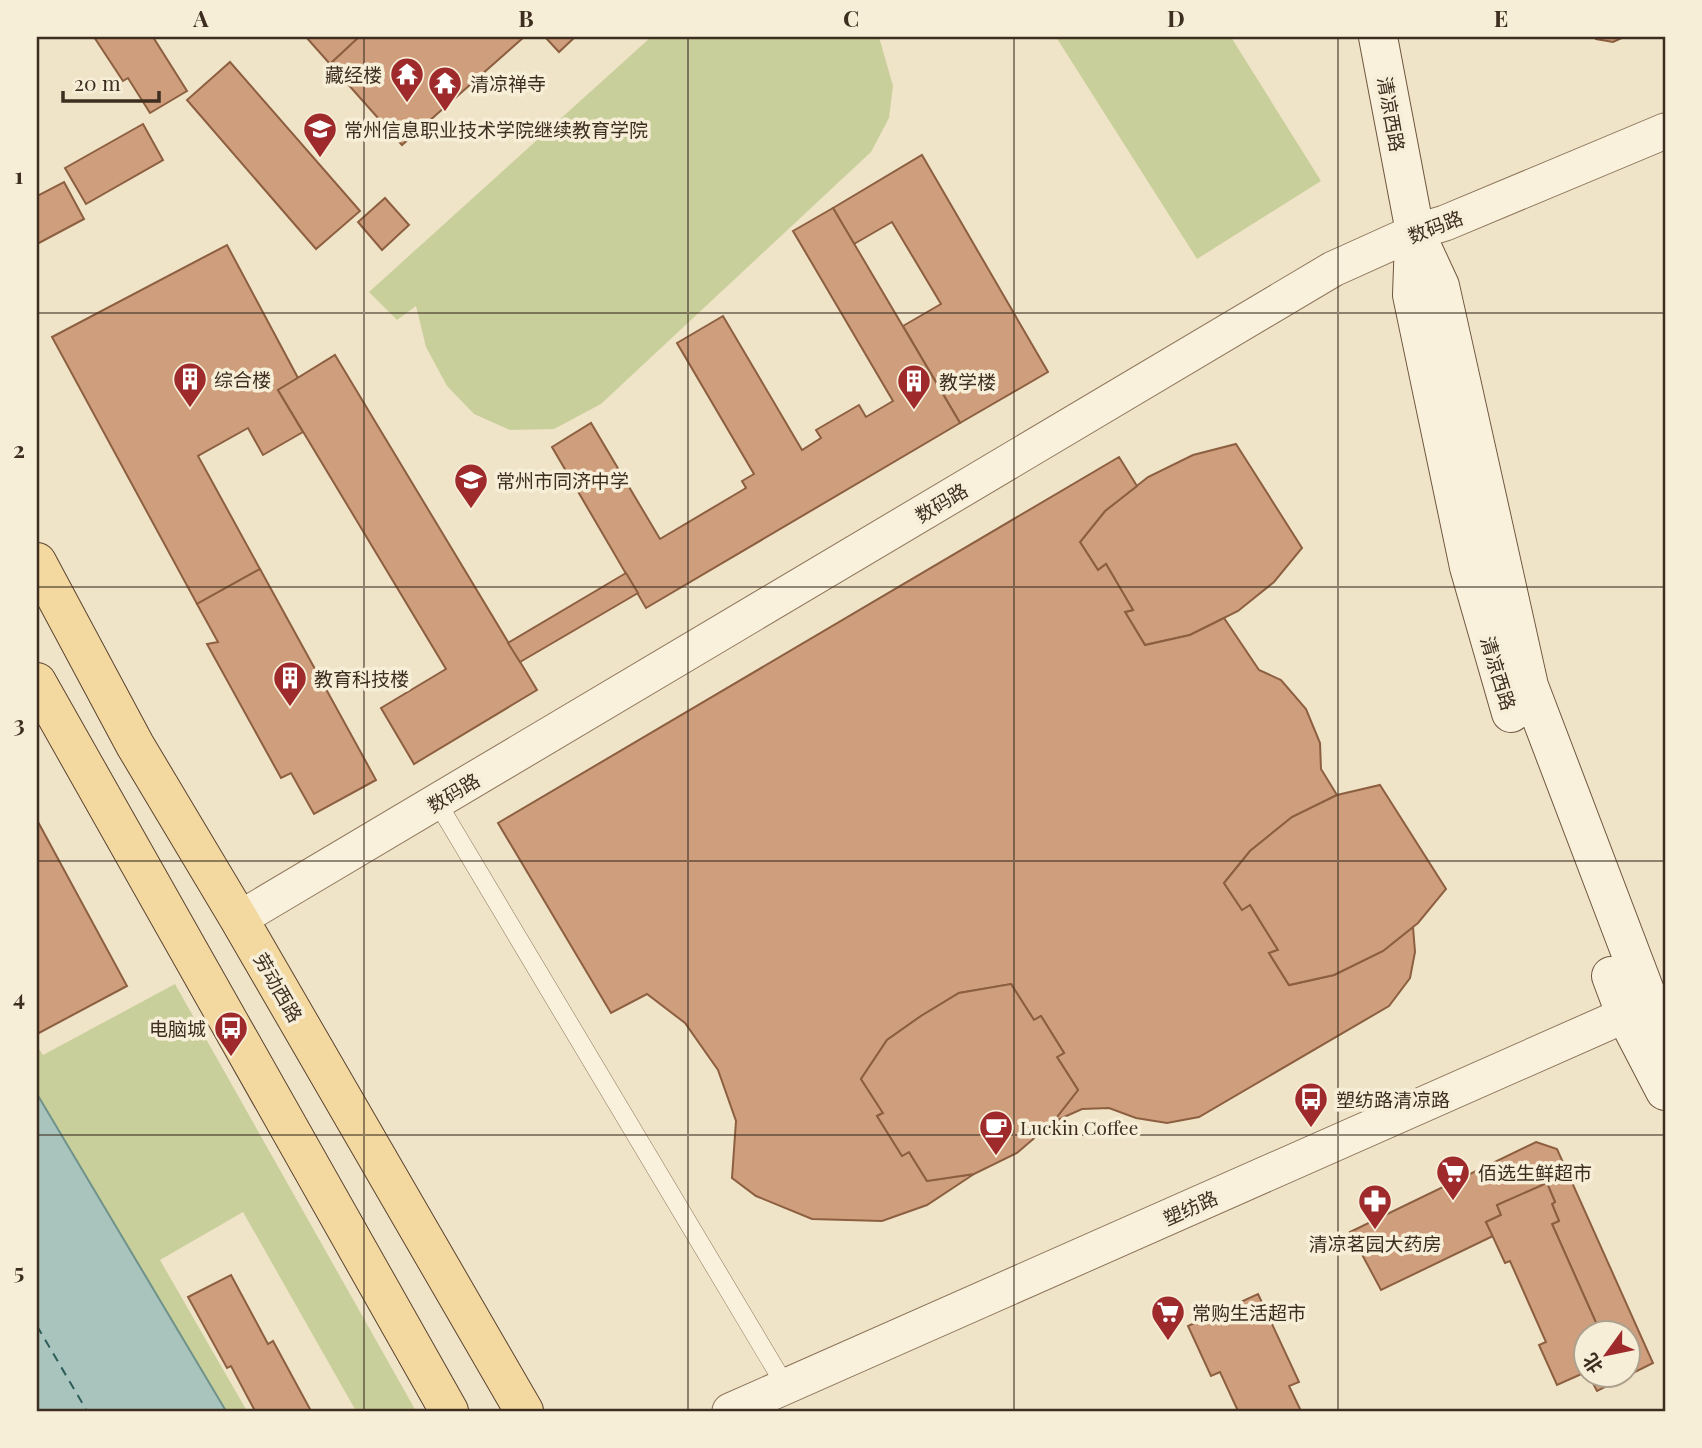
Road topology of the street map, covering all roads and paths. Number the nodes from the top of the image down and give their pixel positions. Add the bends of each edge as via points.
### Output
1 (1378, 37) edge
2 (1665, 131) edge
3 (1415, 232) junction
4 (37, 562) edge
5 (37, 682) edge
6 (437, 802) junction
7 (239, 919) junction
8 (1652, 1014) edge
9 (1665, 1091) edge
10 (785, 1385) junction
11 (449, 1411) edge
12 (524, 1411) edge
13 (730, 1411) edge

1 - 3 street, 清凉西路
2 - 3 street, 数码路
3 - 6 street, 数码路 via 1333,269
3 - 8 street, 清凉西路 via 1412,295 1469,567 1507,703
4 - 7 main road, 劳动西路 via 135,745
5 - 11 main road
6 - 7 street, 数码路
6 - 10 lane
7 - 12 main road, 劳动西路
8 - 9 street, 清凉西路
8 - 10 street, 塑纺路
10 - 13 street, 塑纺路

